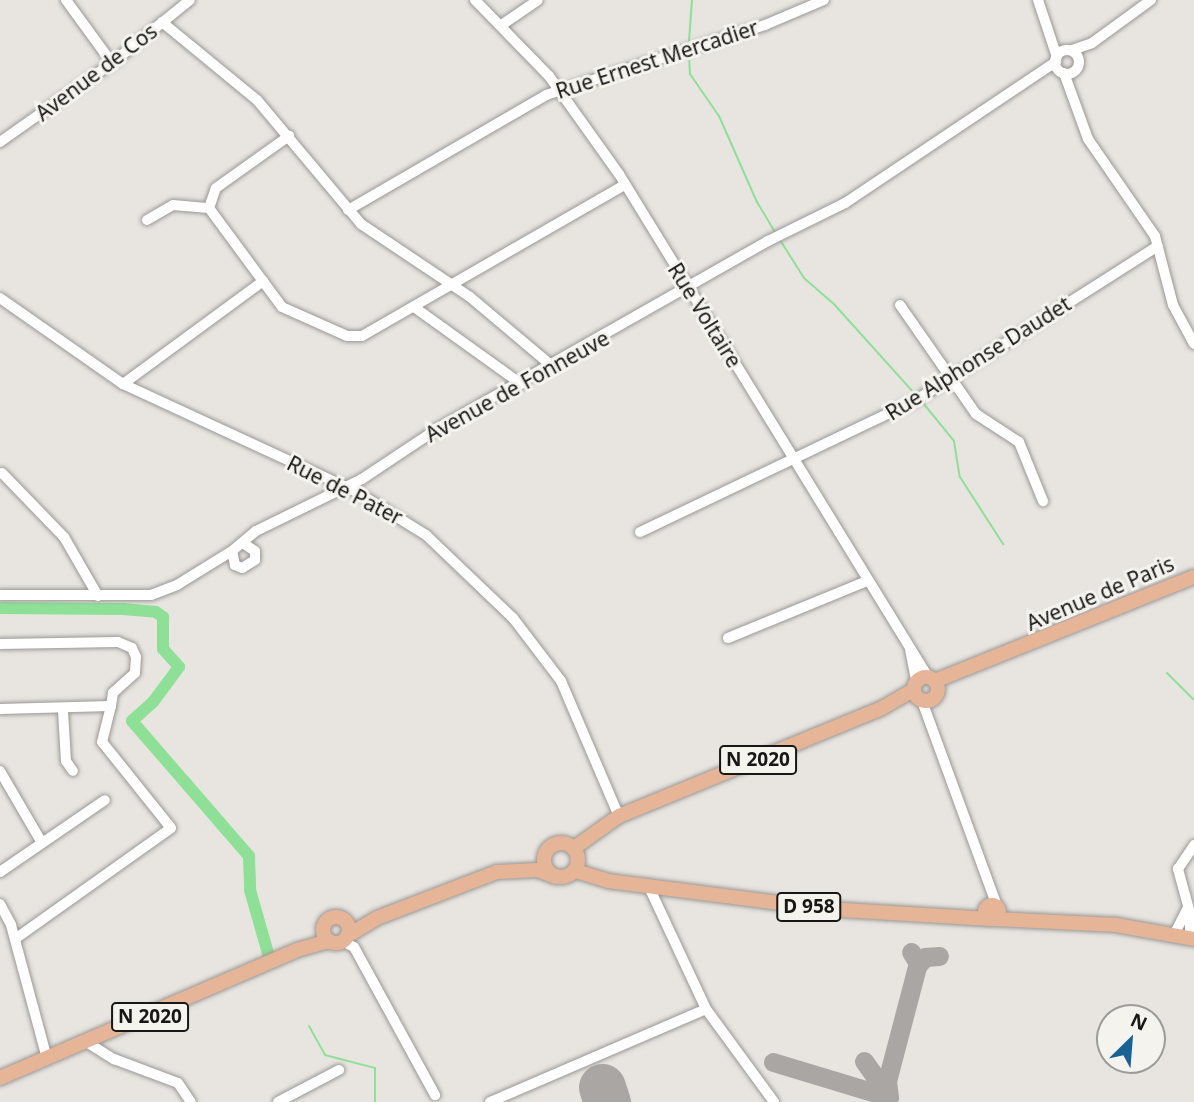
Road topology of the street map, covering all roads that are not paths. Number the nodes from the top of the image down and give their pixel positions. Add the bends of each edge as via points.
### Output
1 (66, 0) edge
2 (190, 0) edge
3 (475, 0) edge
4 (538, 0) edge
5 (824, 0) edge
6 (1038, 0) edge
7 (1151, 0) edge
8 (162, 22) junction
9 (503, 24) junction
10 (1066, 62) junction
11 (112, 63) junction
12 (559, 89) junction
13 (289, 136) junction
14 (0, 142) edge
15 (625, 185) junction
16 (209, 208) junction
17 (348, 210) junction
18 (147, 220) dead end
19 (1158, 246) junction
20 (263, 281) junction
21 (454, 285) junction
22 (688, 289) junction
23 (0, 298) edge
24 (901, 305) dead end
25 (414, 307) junction
26 (1194, 344) edge
27 (553, 367) junction
28 (951, 378) junction
29 (123, 384) junction
30 (521, 384) junction
31 (791, 457) junction
32 (2, 473) dead end
33 (346, 487) junction
34 (1043, 501) dead end
35 (263, 528) junction
36 (640, 532) dead end
37 (243, 543) junction
38 (232, 551) junction
39 (255, 551) junction
40 (235, 565) junction
41 (203, 568) junction
42 (1194, 577) edge
43 (867, 581) junction
44 (0, 595) edge
45 (98, 596) junction
46 (728, 638) dead end
47 (0, 644) edge
48 (926, 689) junction
49 (111, 706) junction
50 (0, 709) edge
51 (63, 710) junction
52 (0, 771) edge
53 (73, 771) dead end
54 (105, 800) dead end
55 (619, 816) junction
56 (42, 843) junction
57 (1194, 845) edge
58 (574, 848) junction
59 (545, 854) junction
60 (512, 870) junction
61 (576, 871) junction
62 (0, 872) edge
63 (556, 877) junction
64 (648, 885) junction
65 (0, 904) edge
66 (1188, 907) junction
67 (992, 912) junction
68 (11, 925) junction
69 (0, 930) edge
70 (338, 935) junction
71 (1174, 935) junction
72 (15, 939) junction
73 (1192, 939) edge
74 (706, 1009) junction
75 (88, 1043) junction
76 (47, 1058) junction
77 (339, 1070) dead end
78 (0, 1078) edge
79 (435, 1095) dead end
80 (191, 1102) edge
81 (278, 1102) edge
82 (490, 1102) edge
83 (774, 1102) edge

1 - 11 street
2 - 8 street, Avenue de Cos
3 - 9 street, Rue Voltaire
4 - 9 street
5 - 12 street, Rue Ernest Mercadier via 765,25
6 - 10 street via 1049,33
7 - 10 street
8 - 11 street, Avenue de Cos
8 - 13 street via 257,100
9 - 12 street, Rue Voltaire
10 - 19 street via 1070,89 1088,139 1146,218
10 - 22 street, Avenue de Fonneuve via 845,203 768,241
11 - 14 street, Avenue de Cos
12 - 15 street, Rue Voltaire
12 - 17 street, Rue Ernest Mercadier
13 - 16 street via 216,188
13 - 17 street
15 - 21 street
15 - 22 street, Rue Voltaire
16 - 18 street via 173,205
16 - 20 street
17 - 21 street via 361,224
19 - 26 street via 1173,305
19 - 28 street, Rue Alphonse Daudet
20 - 25 street via 282,307 347,336 362,336
20 - 29 street
21 - 25 street
21 - 27 street
22 - 27 street, Avenue de Fonneuve
22 - 31 street, Rue Voltaire
23 - 29 street, Rue de Pater
24 - 28 street
25 - 30 street
27 - 30 street, Avenue de Fonneuve
28 - 31 street, Rue Alphonse Daudet via 888,415
28 - 34 street via 982,420 1019,442
29 - 33 street, Rue de Pater
30 - 33 street, Avenue de Fonneuve
31 - 36 street, Rue Alphonse Daudet
31 - 43 street, Rue Voltaire
32 - 45 street via 64,537
33 - 35 street, Avenue de Fonneuve
33 - 55 street, Rue de Pater via 391,510 469,572 513,618 566,690
35 - 37 street, Avenue de Fonneuve
35 - 39 street via 256,536
37 - 38 street, Avenue de Fonneuve
37 - 39 street
38 - 40 street
38 - 41 street, Avenue de Fonneuve
39 - 40 street, Avenue de Fonneuve via 250,566
40 - 41 street, Avenue de Fonneuve
41 - 45 street, Avenue de Fonneuve via 164,592
42 - 48 main road, Avenue de Paris / N 2020
43 - 46 street
43 - 48 street, Rue Voltaire via 910,649
44 - 45 street, Avenue de Fonneuve
47 - 49 street via 118,642 132,648 135,673 113,693
48 - 55 main road, Avenue de Paris / N 2020
48 - 67 street, Rue Voltaire
49 - 51 street
49 - 72 street via 102,743 171,828
50 - 51 street
51 - 53 street via 65,761
52 - 56 street
54 - 56 street
55 - 58 main road, Avenue de Paris / N 2020
56 - 62 street
57 - 66 street via 1178,869
58 - 59 main road via 557,844
58 - 61 main road via 579,861
59 - 60 main road, N 2020
59 - 63 main road via 547,870
60 - 63 main road, N 2020 via 537,870
60 - 70 main road, N 2020
61 - 63 main road
61 - 64 main road, D 958 via 608,881
64 - 67 main road, D 958 via 827,909 972,919
64 - 74 street
65 - 68 street
66 - 71 street
66 - 73 street
67 - 71 main road, D 958 via 1038,922 1116,925
68 - 69 street
68 - 72 street
70 - 75 main road, N 2020
70 - 79 street via 354,947
71 - 73 main road, D 958
72 - 76 street
74 - 82 street
74 - 83 street
75 - 76 main road, N 2020
75 - 80 street via 114,1059 178,1083
76 - 78 main road, N 2020
77 - 81 street

